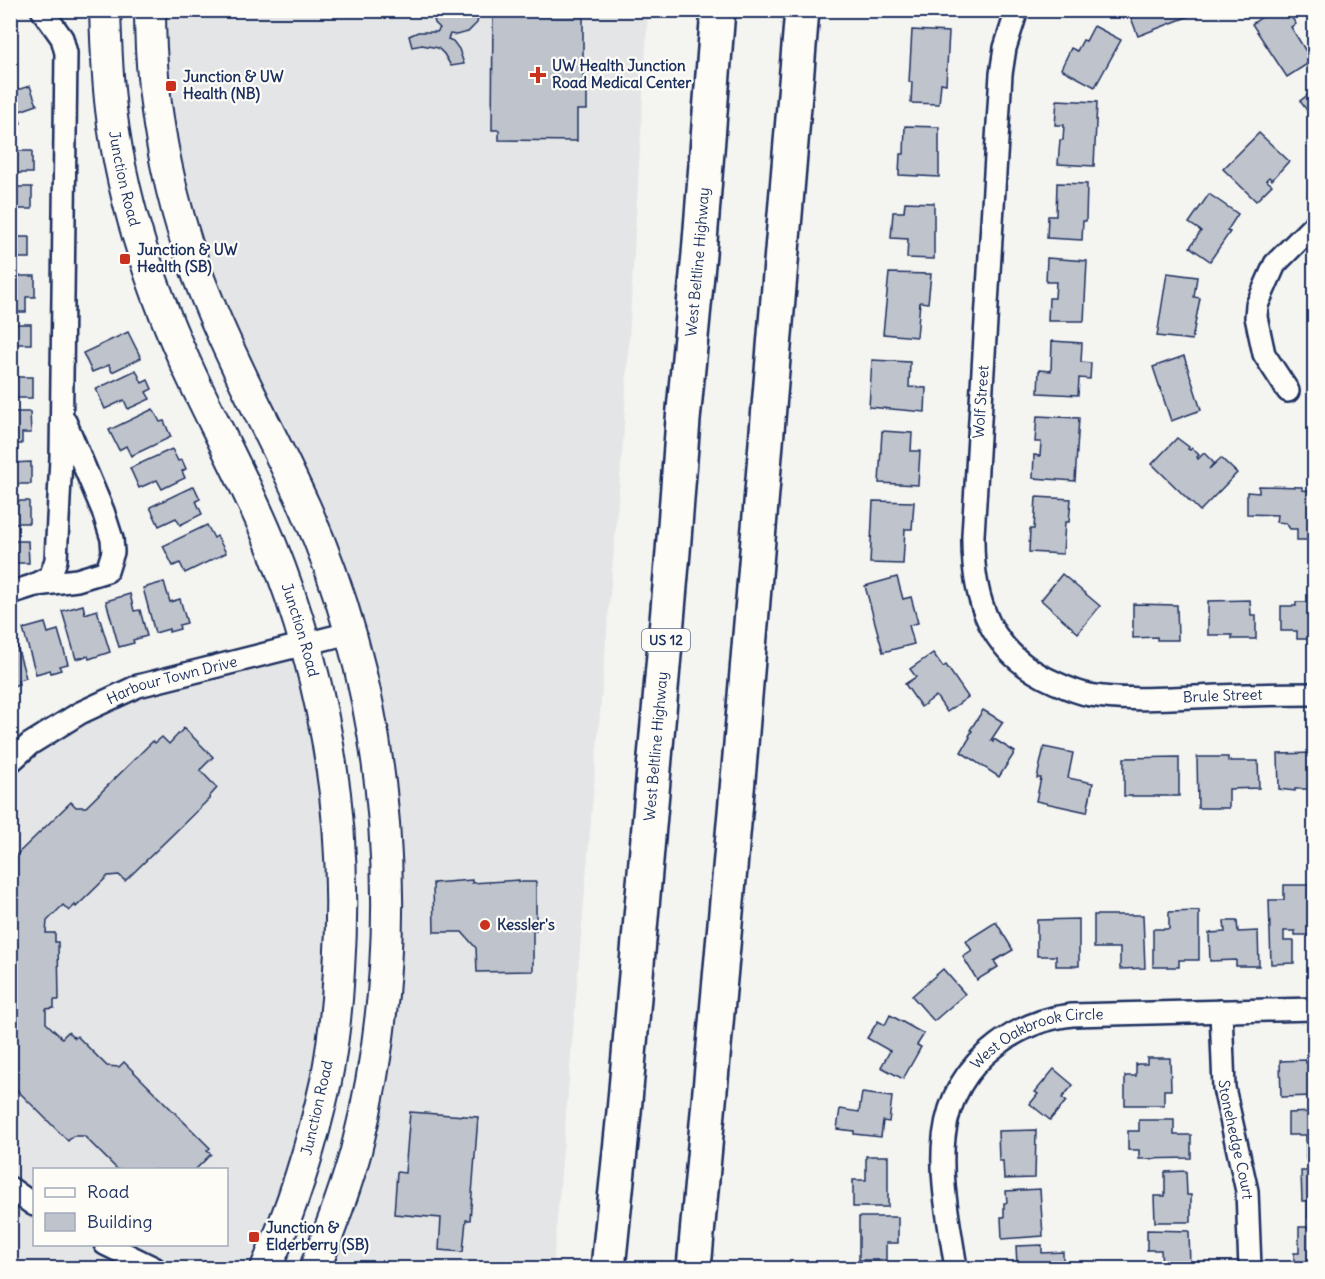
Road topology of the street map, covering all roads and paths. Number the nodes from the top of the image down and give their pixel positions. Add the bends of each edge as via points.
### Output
1 (42, 10) edge
2 (105, 10) edge
3 (150, 10) edge
4 (718, 10) edge
5 (802, 10) edge
6 (1017, 10) edge
7 (1314, 225) edge
8 (1288, 391) dead end
9 (61, 409) junction
10 (32, 586) junction
11 (10, 593) edge
12 (349, 633) junction
13 (306, 644) junction
14 (1314, 694) edge
15 (1131, 698) joint
16 (10, 762) edge
17 (1314, 1009) edge
18 (1221, 1011) junction
19 (10, 1188) edge
20 (33, 1204) edge
21 (107, 1246) edge
22 (154, 1269) edge
23 (266, 1269) edge
24 (315, 1269) edge
25 (608, 1269) edge
26 (694, 1269) edge
27 (956, 1269) edge
28 (1250, 1269) edge

1 - 9 street via 62,38 66,53
2 - 13 street, Junction Road via 111,111 141,245 164,314 268,537
3 - 12 street via 157,109 184,232 211,308 305,508 329,567
4 - 25 highway, West Beltline Highway / US 12
5 - 26 highway via 741,757
6 - 15 street, Wolf Street via 1005,48 1002,74 972,535 975,586 999,641 1020,662 1068,689 1088,695
7 - 8 street via 1275,264 1257,306 1264,354
9 - 10 street via 56,560 50,577
9 - 10 street via 103,511 113,552 107,571
10 - 11 street
12 - 13 street, Harbour Town Drive
12 - 24 street via 377,756 386,865 386,939 369,1089 355,1153
13 - 16 street, Harbour Town Drive via 138,686 80,713 30,744
13 - 23 street, Junction Road via 322,707 338,819 342,890 338,990 326,1078 313,1135 289,1214
14 - 15 street, Brule Street
17 - 18 street, West Oakbrook Circle
18 - 27 street, West Oakbrook Circle via 1050,1017 1004,1039 987,1052 957,1089 945,1124 944,1184
18 - 28 street, Stonehedge Court via 1224,1088 1247,1191
19 - 20 street
21 - 22 street

